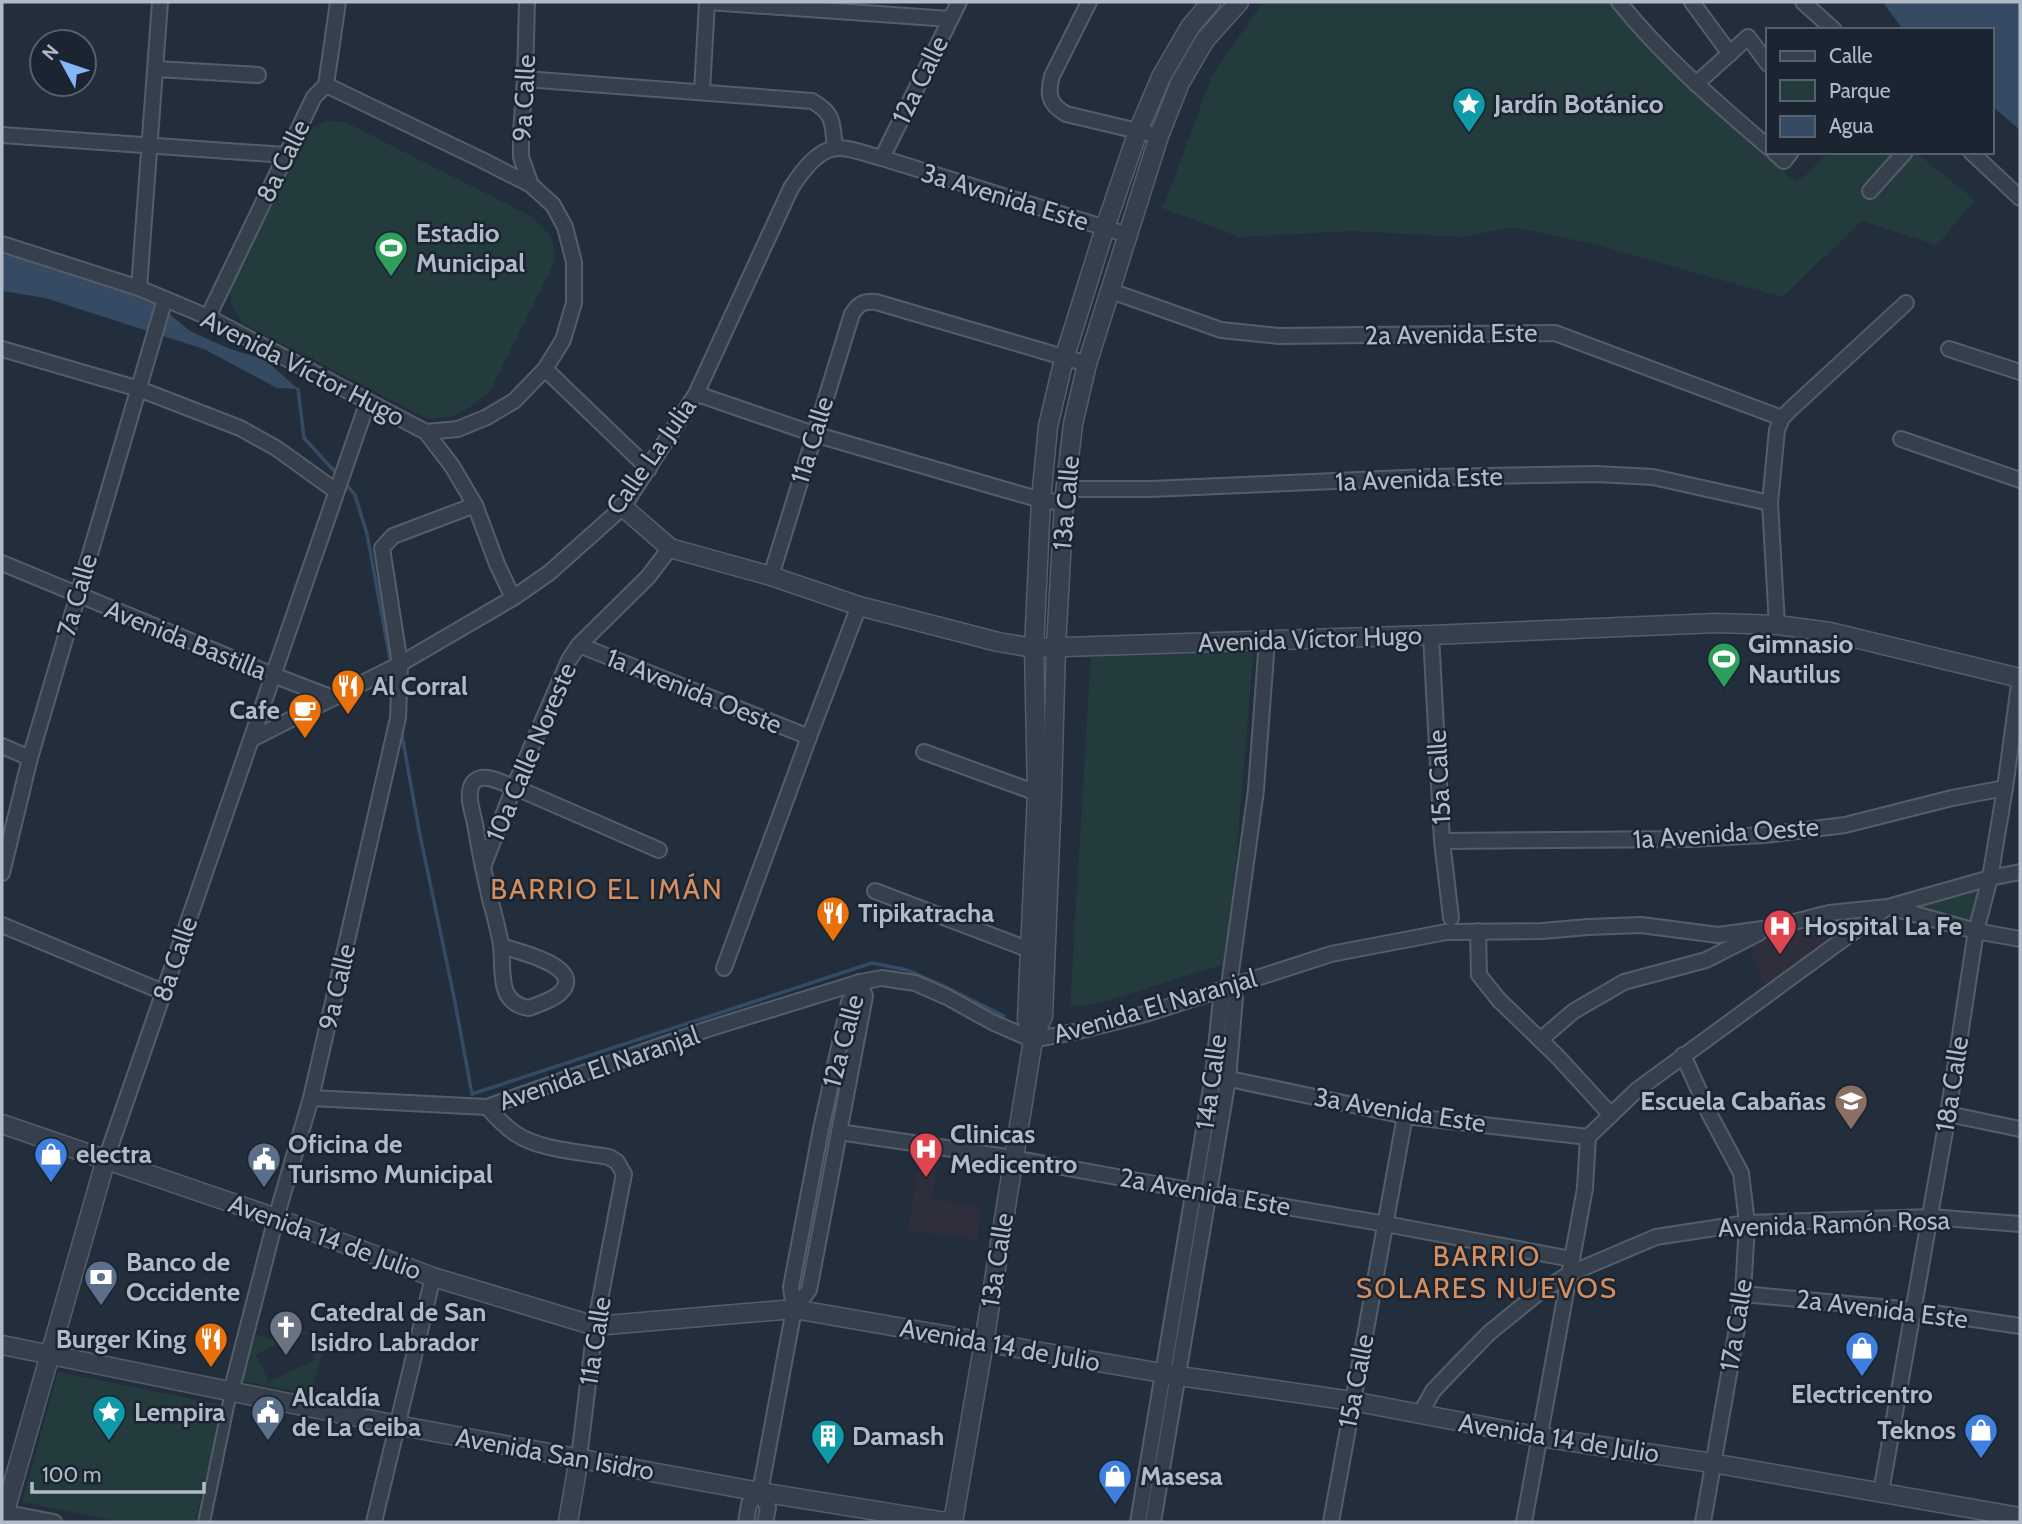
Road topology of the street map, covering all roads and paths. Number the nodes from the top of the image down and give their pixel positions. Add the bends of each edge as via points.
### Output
1 (160, 2) edge
2 (338, 2) edge
3 (527, 2) edge
4 (707, 2) edge
5 (959, 2) edge
6 (1089, 2) edge
7 (1211, 2) edge
8 (1239, 2) edge
9 (1619, 2) edge
10 (1692, 2) edge
11 (1802, 2) edge
12 (891, 8) edge
13 (950, 19) junction
14 (1832, 28) edge
15 (1730, 54) junction
16 (1766, 61) edge
17 (156, 69) junction
18 (258, 75) dead end
19 (525, 79) junction
20 (1696, 84) junction
21 (326, 85) junction
22 (702, 91) junction
23 (1139, 131) junction
24 (2, 135) edge
25 (1158, 136) junction
26 (1766, 145) edge
27 (151, 146) junction
28 (835, 148) junction
29 (1776, 154) edge
30 (1789, 154) edge
31 (1903, 154) edge
32 (1973, 154) edge
33 (285, 155) junction
34 (882, 158) junction
35 (531, 185) junction
36 (1870, 191) dead end
37 (2020, 198) edge
38 (1105, 228) junction
39 (1128, 235) junction
40 (2, 244) edge
41 (139, 288) junction
42 (1111, 291) junction
43 (165, 299) junction
44 (1906, 303) dead end
45 (208, 317) junction
46 (2, 349) edge
47 (1949, 349) dead end
48 (1065, 359) junction
49 (1087, 364) junction
50 (545, 369) junction
51 (2020, 372) edge
52 (139, 388) junction
53 (704, 396) dead end
54 (368, 401) junction
55 (1782, 418) junction
56 (426, 432) junction
57 (814, 434) junction
58 (1901, 439) dead end
59 (649, 469) junction
60 (2020, 481) edge
61 (336, 491) junction
62 (1065, 496) junction
63 (1041, 500) junction
64 (1770, 503) junction
65 (475, 505) junction
66 (623, 507) junction
67 (670, 548) junction
68 (2, 563) edge
69 (771, 576) junction
70 (76, 595) junction
71 (513, 598) junction
72 (859, 606) junction
73 (1777, 625) junction
74 (1431, 635) junction
75 (1267, 640) junction
76 (579, 645) junction
77 (1056, 647) junction
78 (1034, 648) junction
79 (400, 664) junction
80 (273, 675) junction
81 (2020, 677) edge
82 (333, 698) junction
83 (809, 737) junction
84 (252, 739) junction
85 (2, 746) edge
86 (924, 752) dead end
87 (30, 758) junction
88 (514, 787) junction
89 (2006, 789) junction
90 (1045, 793) junction
91 (1442, 841) junction
92 (659, 850) dead end
93 (483, 867) junction
94 (2020, 872) edge
95 (2, 873) edge
96 (1990, 878) junction
97 (875, 891) dead end
98 (1888, 907) junction
99 (1451, 918) dead end
100 (2, 925) edge
101 (1770, 928) junction
102 (1478, 931) junction
103 (1976, 931) junction
104 (2020, 939) edge
105 (501, 946) junction
106 (1038, 950) junction
107 (724, 968) dead end
108 (860, 982) junction
109 (1229, 986) junction
110 (163, 992) junction
111 (1033, 1040) junction
112 (1540, 1040) junction
113 (1683, 1055) junction
114 (1220, 1077) junction
115 (311, 1098) junction
116 (487, 1107) junction
117 (1948, 1114) junction
118 (1611, 1115) junction
119 (1405, 1116) junction
120 (2, 1124) edge
121 (2020, 1129) edge
122 (839, 1132) junction
123 (1588, 1137) junction
124 (1013, 1157) junction
125 (106, 1159) junction
126 (1200, 1192) junction
127 (1930, 1217) junction
128 (276, 1218) junction
129 (1747, 1223) junction
130 (1387, 1224) junction
131 (2020, 1224) edge
132 (1570, 1266) junction
133 (433, 1277) junction
134 (1743, 1294) junction
135 (794, 1309) junction
136 (1913, 1310) junction
137 (595, 1326) junction
138 (2020, 1326) edge
139 (984, 1342) junction
140 (2, 1345) edge
141 (49, 1355) junction
142 (1171, 1375) junction
143 (232, 1392) junction
144 (1352, 1401) junction
145 (1420, 1415) junction
146 (397, 1425) junction
147 (1541, 1437) junction
148 (579, 1458) junction
149 (1712, 1463) junction
150 (760, 1492) junction
151 (1881, 1492) junction
152 (3, 1516) edge
153 (2020, 1517) edge
154 (54, 1522) edge
155 (204, 1522) edge
156 (374, 1522) edge
157 (568, 1522) edge
158 (746, 1522) edge
159 (765, 1522) edge
160 (946, 1522) edge
161 (953, 1522) edge
162 (1138, 1522) edge
163 (1153, 1522) edge
164 (1331, 1522) edge
165 (1524, 1522) edge
166 (1703, 1522) edge

1 - 17 street
2 - 21 street, 8a Calle
3 - 19 street, 9a Calle
4 - 12 street
4 - 22 street
5 - 13 street, 12a Calle
6 - 23 street via 1052,76 1051,100 1066,114
7 - 23 street, 13a Calle via 1161,77
8 - 25 street, 13a Calle via 1205,40 1180,83
9 - 20 street
10 - 15 street
11 - 14 street
12 - 13 street
13 - 34 street, 12a Calle
15 - 16 street via 1748,37
15 - 20 street
17 - 18 street
17 - 27 street
19 - 22 street
19 - 35 street, 9a Calle via 520,132
20 - 26 street
21 - 33 street, 8a Calle via 314,97
21 - 35 street
22 - 28 street via 812,101 826,109
23 - 25 street
23 - 38 street, 13a Calle
24 - 27 street
25 - 39 street, 13a Calle
27 - 33 street
27 - 41 street
28 - 34 street
28 - 59 street, Calle La Julia via 802,170 791,188 696,394
29 - 30 street via 1784,160
31 - 36 street
32 - 37 street
33 - 45 street, 8a Calle
34 - 38 street, 3a Avenida Este
35 - 50 street, 9a Calle via 553,205 565,227 574,262 574,303 563,340
38 - 39 street, 3a Avenida Este
38 - 48 street, 13a Calle
39 - 42 street, 13a Calle
40 - 41 street, Avenida Víctor Hugo
41 - 43 street, Avenida Víctor Hugo
42 - 49 street, 13a Calle
42 - 55 street, 2a Avenida Este via 1221,330 1279,336 1555,333
43 - 45 street, Avenida Víctor Hugo
43 - 52 street, 7a Calle
44 - 55 street
45 - 54 street, Avenida Víctor Hugo
46 - 52 street
47 - 51 street
48 - 49 street
48 - 57 street, 11a Calle via 865,301 852,314
48 - 63 street, 13a Calle via 1048,426
49 - 62 street, 13a Calle via 1073,424
50 - 56 street, 9a Calle via 514,401 487,417 458,429
50 - 59 street
52 - 61 street via 240,428
52 - 70 street, 7a Calle
53 - 57 street, 1a Avenida Este
54 - 56 street, Avenida Víctor Hugo
54 - 61 street, 8a Calle
55 - 64 street
56 - 65 street, Avenida Víctor Hugo
57 - 63 street, 1a Avenida Este
57 - 69 street, 11a Calle
58 - 60 street
59 - 66 street, Calle La Julia
61 - 80 street, 8a Calle
62 - 63 street, 1a Avenida Este
62 - 64 street, 1a Avenida Este via 1597,474 1653,477
62 - 77 street, 13a Calle
63 - 78 street, 13a Calle
64 - 73 street
65 - 71 street, Avenida Víctor Hugo
65 - 79 street, 9a Calle via 393,536 382,548
66 - 67 street, Avenida Víctor Hugo
66 - 71 street, Calle La Julia via 549,573
67 - 69 street, Avenida Víctor Hugo
67 - 76 street, 10a Calle Noreste via 648,577
68 - 70 street, Avenida Bastilla
69 - 72 street, Avenida Víctor Hugo
70 - 80 street, Avenida Bastilla
70 - 87 street, 7a Calle
71 - 79 street, Calle La Julia
72 - 78 street, Avenida Víctor Hugo
72 - 83 street
73 - 74 street, Avenida Víctor Hugo via 1717,622
73 - 81 street, Avenida Víctor Hugo via 1830,632
74 - 75 street, Avenida Víctor Hugo
74 - 91 street, 15a Calle
75 - 77 street, Avenida Víctor Hugo
75 - 109 street via 1256,790
76 - 83 street, 1a Avenida Oeste
76 - 88 street, 10a Calle Noreste via 561,675
77 - 78 street, Avenida Víctor Hugo
77 - 90 street, 13a Calle
78 - 90 street, 13a Calle
79 - 82 street, Calle La Julia
79 - 115 street, 9a Calle via 398,718
80 - 82 street, Avenida Bastilla
80 - 84 street, 8a Calle
81 - 89 street, 18a Calle
82 - 84 street, Calle La Julia
83 - 107 street
84 - 110 street, 8a Calle
85 - 87 street
86 - 90 street
87 - 95 street, 7a Calle
88 - 92 street
88 - 93 street, 10a Calle Noreste
88 - 93 street via 483,777 471,784
89 - 91 street, 1a Avenida Oeste via 1845,825 1765,835
89 - 96 street, 18a Calle
90 - 106 street, 13a Calle
91 - 99 street, 15a Calle
93 - 105 street
94 - 96 street, Avenida El Naranjal
96 - 98 street, Avenida El Naranjal
96 - 103 street, 18a Calle
97 - 106 street
98 - 101 street, Avenida El Naranjal via 1829,913
98 - 103 street
98 - 113 street
100 - 110 street
101 - 102 street, Avenida El Naranjal via 1718,935 1641,925
101 - 112 street via 1706,960 1624,982 1574,1011
102 - 109 street, Avenida El Naranjal via 1446,932 1331,954
102 - 112 street via 1479,975
103 - 104 street
103 - 117 street, 18a Calle
105 - 105 street via 506,992 515,1003 529,1008 563,990 566,978 557,967
106 - 111 street, 13a Calle via 1027,1019
108 - 111 street, Avenida El Naranjal via 883,978 915,983
108 - 116 street, Avenida El Naranjal via 708,1029
108 - 122 street, 12a Calle via 865,996
108 - 135 street, 12a Calle via 849,1002 821,1129 791,1287
109 - 111 street, Avenida El Naranjal via 1149,1013
109 - 114 street via 1235,998
110 - 125 street, 8a Calle
111 - 124 street, 13a Calle
112 - 118 street
113 - 118 street
113 - 129 street, 17a Calle via 1741,1173
114 - 119 street, 3a Avenida Este
114 - 126 street
115 - 116 street, Avenida El Naranjal
115 - 128 street, 9a Calle
116 - 137 street, 11a Calle via 525,1139 609,1157 624,1174
117 - 121 street
117 - 127 street, 18a Calle
118 - 123 street
119 - 123 street, 3a Avenida Este
119 - 130 street, 15a Calle
120 - 125 street, Avenida 14 de Julio
122 - 124 street, 2a Avenida Este
122 - 135 street, 12a Calle via 809,1290
123 - 132 street via 1585,1188
124 - 126 street, 2a Avenida Este
124 - 139 street, 13a Calle
125 - 128 street, Avenida 14 de Julio
125 - 141 street, 8a Calle
126 - 130 street, 2a Avenida Este
126 - 142 street
127 - 129 street, Avenida Ramón Rosa
127 - 131 street, Avenida Ramón Rosa
127 - 136 street, 18a Calle
128 - 133 street, Avenida 14 de Julio
128 - 143 street, 9a Calle
129 - 132 street, Avenida Ramón Rosa via 1656,1237
129 - 134 street, 17a Calle
130 - 132 street, 2a Avenida Este
130 - 144 street, 15a Calle
132 - 145 street, Avenida Ramón Rosa via 1489,1333 1433,1391
132 - 147 street
133 - 137 street, Avenida 14 de Julio
133 - 146 street
134 - 136 street, 2a Avenida Este
134 - 149 street, 17a Calle
135 - 137 street, Avenida 14 de Julio
135 - 139 street, Avenida 14 de Julio
135 - 150 street, 12a Calle
136 - 138 street, 2a Avenida Este
136 - 151 street, 18a Calle
137 - 148 street, 11a Calle
139 - 142 street, Avenida 14 de Julio
139 - 161 street, 13a Calle
140 - 141 street, Avenida San Isidro
141 - 143 street, Avenida San Isidro
141 - 152 street, 8a Calle
142 - 144 street, Avenida 14 de Julio
142 - 162 street
142 - 163 street
143 - 146 street, Avenida San Isidro
143 - 155 street, 9a Calle
144 - 145 street, Avenida 14 de Julio
144 - 164 street, 15a Calle
145 - 147 street, Avenida 14 de Julio
146 - 148 street, Avenida San Isidro
146 - 156 street
147 - 149 street, Avenida 14 de Julio
147 - 165 street
148 - 150 street, Avenida San Isidro
148 - 157 street, 11a Calle
149 - 151 street, Avenida 14 de Julio
149 - 166 street, 17a Calle
150 - 158 street, 12a Calle via 749,1504
150 - 159 street, 12a Calle via 768,1508
150 - 160 street, Avenida San Isidro
151 - 153 street, Avenida 14 de Julio
152 - 154 street

